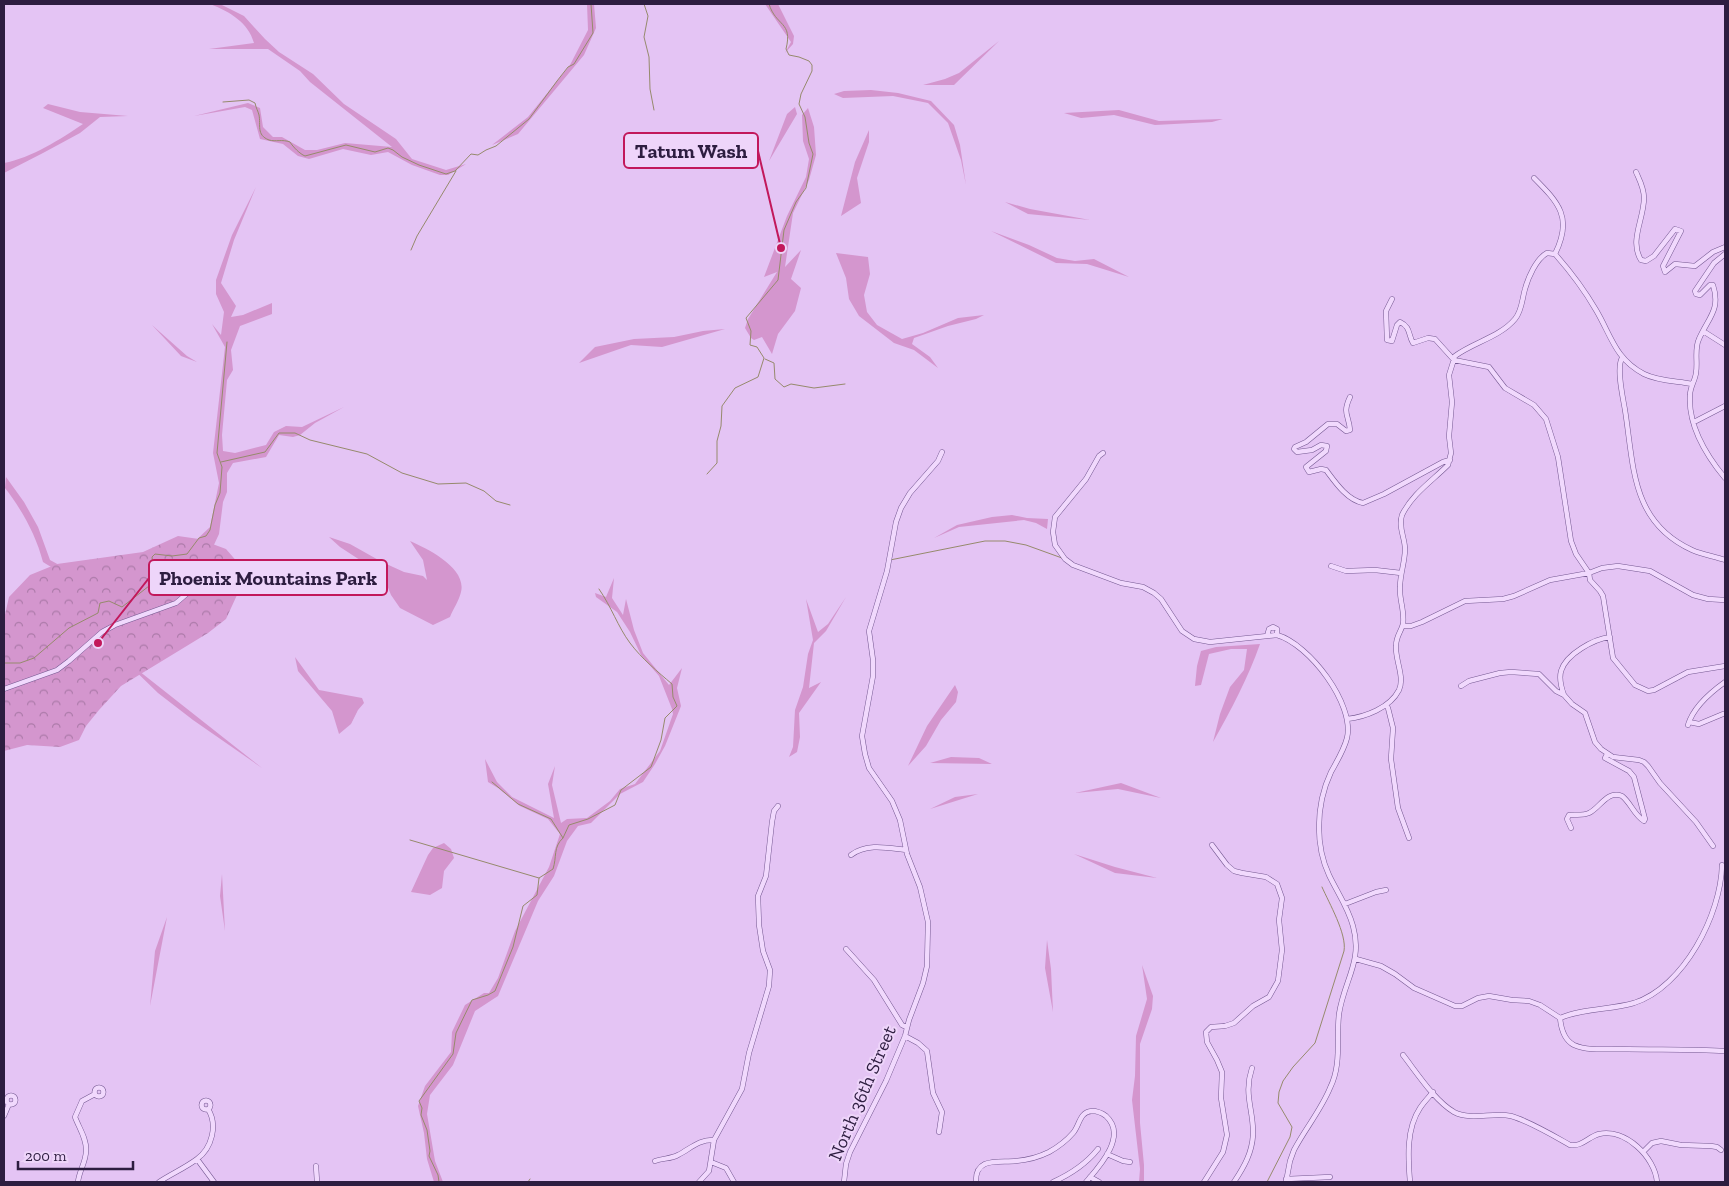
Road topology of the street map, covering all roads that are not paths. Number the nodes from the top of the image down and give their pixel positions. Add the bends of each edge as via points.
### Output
1 (1636, 172) dead end
2 (1534, 178) dead end
3 (1725, 247) edge
4 (1555, 254) junction
5 (1725, 254) edge
6 (1392, 299) dead end
7 (1703, 331) junction
8 (1725, 345) edge
9 (1622, 358) junction
10 (1454, 360) junction
11 (1692, 384) junction
12 (1350, 396) dead end
13 (1725, 406) edge
14 (1694, 422) junction
15 (942, 452) dead end
16 (1103, 453) dead end
17 (1450, 460) junction
18 (1725, 478) edge
19 (1725, 560) edge
20 (1332, 566) dead end
21 (1401, 573) junction
22 (1589, 573) junction
23 (190, 591) junction
24 (1725, 600) edge
25 (1402, 626) junction
26 (1277, 635) junction
27 (1267, 636) junction
28 (1610, 637) junction
29 (1725, 666) edge
30 (1725, 682) edge
31 (1461, 686) dead end
32 (4, 689) edge
33 (1564, 695) junction
34 (1386, 705) junction
35 (1723, 714) dead end
36 (1347, 719) junction
37 (1607, 754) junction
38 (778, 806) dead end
39 (1571, 828) dead end
40 (1409, 838) dead end
41 (1212, 845) dead end
42 (1714, 846) dead end
43 (906, 850) junction
44 (851, 855) dead end
45 (1722, 865) dead end
46 (1386, 890) dead end
47 (1345, 904) junction
48 (846, 949) dead end
49 (1356, 958) junction
50 (1560, 1018) junction
51 (906, 1027) junction
52 (905, 1036) junction
53 (1725, 1051) edge
54 (1403, 1055) dead end
55 (1252, 1068) dead end
56 (1433, 1092) junction
57 (95, 1094) dead end
58 (9, 1104) dead end
59 (208, 1109) dead end
60 (4, 1116) edge
61 (939, 1132) dead end
62 (714, 1140) junction
63 (1098, 1149) dead end
64 (1721, 1150) dead end
65 (1643, 1152) junction
66 (1107, 1154) junction
67 (197, 1159) junction
68 (1090, 1159) junction
69 (655, 1161) dead end
70 (711, 1162) junction
71 (1130, 1162) dead end
72 (316, 1166) dead end
73 (1098, 1168) junction
74 (1090, 1177) junction
75 (1330, 1177) dead end
76 (1286, 1180) edge
77 (78, 1182) edge
78 (159, 1182) edge
79 (214, 1182) edge
80 (318, 1182) edge
81 (699, 1182) edge
82 (734, 1182) edge
83 (844, 1182) edge
84 (976, 1182) edge
85 (1054, 1182) edge
86 (1086, 1182) edge
87 (1099, 1182) edge
88 (1204, 1182) edge
89 (1234, 1182) edge
90 (1410, 1182) edge
91 (1657, 1182) edge

1 - 3 street via 1644,195 1636,243 1641,260 1650,260 1675,229 1681,231 1663,266 1665,272 1675,264 1695,266
2 - 4 street via 1561,211 1564,223
4 - 9 street via 1594,306
4 - 10 street via 1547,253 1540,259 1528,282 1519,313 1511,323 1455,356
5 - 7 street via 1714,263 1696,289 1697,295 1710,285 1714,289 1716,308
6 - 10 street via 1386,312 1387,340 1392,341 1400,322 1409,327 1413,344 1428,338 1435,339
7 - 8 street
7 - 11 street via 1697,343 1696,376
9 - 11 street via 1654,378
9 - 19 street via 1622,390 1640,496 1657,524 1673,538 1698,553
10 - 17 street via 1449,375 1452,402
10 - 22 street via 1489,367 1505,388 1531,402 1546,419 1558,456 1571,541
11 - 14 street via 1690,403
12 - 17 street via 1346,411 1350,430 1328,424 1306,442 1295,446 1297,452 1327,446 1326,451 1306,468 1309,472 1326,470 1349,496 1364,503
13 - 14 street
14 - 18 street via 1706,453
15 - 43 street, North 36th Street via 901,508 869,632 873,676 863,728 863,747 869,768 896,811
16 - 27 street via 1055,517 1053,532 1056,545 1065,559 1073,565 1154,593 1161,598 1182,631 1194,639 1210,642
17 - 21 street via 1419,491 1402,515 1405,549
20 - 21 street via 1346,571
21 - 25 street
22 - 24 street via 1611,567 1635,567 1660,575 1693,595
22 - 25 street via 1550,580 1503,599 1465,601 1422,622
22 - 28 street via 1590,580 1603,596
23 - 23 street via 209,576 209,567 197,568
23 - 32 street via 176,603 102,632 57,670
25 - 34 street via 1396,645 1400,688
26 - 27 street
26 - 27 street via 1277,629 1273,627
26 - 36 street via 1290,640 1317,664 1337,695
28 - 29 street via 1610,651 1616,665 1634,685 1648,691 1688,672
28 - 33 street via 1585,645 1564,664 1560,677
30 - 35 street via 1714,690 1688,724 1699,724
31 - 33 street via 1500,673 1539,674
33 - 37 street via 1585,713 1595,742
34 - 36 street
34 - 40 street via 1393,728 1390,759 1398,808
36 - 47 street via 1347,738 1325,786 1319,820 1320,844 1326,867
37 - 39 street via 1605,758 1634,777 1645,819 1641,820 1622,796 1614,795 1588,813 1569,815
37 - 42 street via 1644,762
38 - 62 street via 772,822 766,876 758,896 759,928 770,970 769,986 748,1053 742,1088
41 - 88 street via 1234,871 1266,877 1276,884 1282,898 1279,920 1282,950 1278,981 1273,992 1252,1006 1237,1022 1211,1027 1206,1032 1206,1042 1222,1072 1221,1098 1227,1135 1223,1152
43 - 44 street via 878,847
43 - 51 street, North 36th Street via 920,888 928,932 926,972
45 - 50 street via 1716,901 1701,939 1667,983 1636,1002
46 - 47 street
47 - 49 street via 1354,927
48 - 51 street via 874,980
49 - 50 street via 1380,966 1414,988 1453,1005 1462,1006 1489,996 1529,1000
49 - 76 street via 1339,1013 1335,1077 1294,1150
50 - 53 street via 1567,1039 1580,1047
51 - 52 street, North 36th Street
52 - 61 street via 927,1051 933,1093 942,1112
52 - 83 street, North 36th Street via 850,1152
54 - 56 street
55 - 89 street via 1248,1088 1252,1141 1244,1167
56 - 65 street via 1440,1101 1465,1116 1511,1116 1576,1146 1599,1134 1615,1134
56 - 90 street via 1413,1124 1408,1144
57 - 77 street via 82,1101 75,1117 85,1139 86,1152
58 - 60 street
59 - 67 street via 213,1122 211,1139
62 - 69 street via 700,1142 678,1155
62 - 70 street
63 - 68 street
64 - 65 street via 1661,1141 1652,1143
65 - 91 street via 1654,1168
66 - 71 street
66 - 73 street
66 - 84 street via 1114,1136 1112,1124 1100,1112 1089,1111 1082,1115 1073,1133 1050,1151 1030,1159 987,1163 978,1171
67 - 78 street
67 - 79 street
68 - 73 street
68 - 85 street
70 - 81 street via 709,1171
70 - 82 street via 726,1168
72 - 80 street
73 - 74 street
74 - 86 street
74 - 87 street
75 - 76 street

